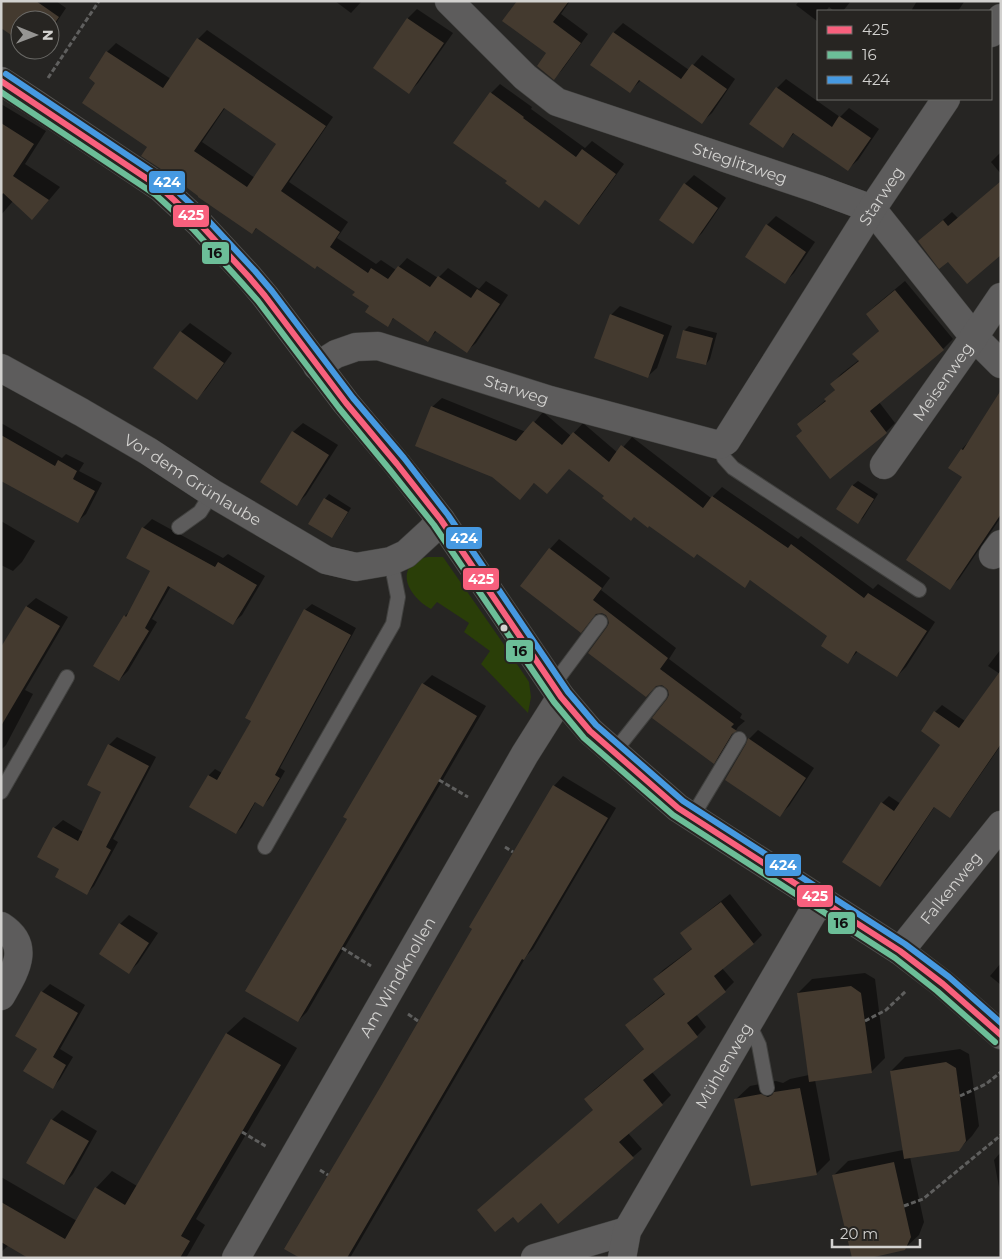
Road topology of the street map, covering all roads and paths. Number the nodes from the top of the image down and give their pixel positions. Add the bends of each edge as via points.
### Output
1 (98, 1) edge
2 (449, 1) edge
3 (1001, 18) edge
4 (992, 32) edge
5 (1, 81) edge
6 (945, 100) edge
7 (33, 102) junction
8 (872, 209) junction
9 (1001, 297) edge
10 (974, 337) junction
11 (1001, 364) edge
12 (318, 366) junction
13 (1, 368) edge
14 (719, 445) junction
15 (884, 464) dead end
16 (212, 493) junction
17 (441, 520) junction
18 (179, 527) dead end
19 (391, 561) junction
20 (919, 590) dead end
21 (600, 622) dead end
22 (67, 677) dead end
23 (557, 691) junction
24 (660, 694) dead end
25 (739, 739) dead end
26 (614, 752) junction
27 (440, 780) dead end
28 (1, 792) edge
29 (471, 799) dead end
30 (692, 817) junction
31 (1001, 825) edge
32 (265, 847) dead end
33 (820, 900) junction
34 (1, 926) edge
35 (342, 948) dead end
36 (900, 951) junction
37 (373, 967) dead end
38 (906, 990) dead end
39 (1, 996) edge
40 (865, 1021) dead end
41 (748, 1022) junction
42 (1001, 1035) edge
43 (1001, 1072) edge
44 (767, 1088) dead end
45 (960, 1096) dead end
46 (242, 1132) dead end
47 (1001, 1135) edge
48 (271, 1149) dead end
49 (904, 1206) dead end
50 (627, 1231) junction
51 (236, 1258) edge
52 (534, 1258) edge
53 (622, 1258) edge

1 - 7 path
2 - 8 street, Stieglitzweg via 525,77 558,102
3 - 4 street
5 - 7 street
6 - 8 street, Starweg
7 - 12 street via 173,199 249,277
8 - 10 street
8 - 14 street, Starweg via 726,441
9 - 10 street, Meisenweg
10 - 11 street
10 - 15 street, Meisenweg
12 - 14 street, Starweg via 336,354 356,347 378,346 550,400
12 - 17 street
13 - 16 street, Vor dem Grünlaube via 148,451
14 - 20 lane via 733,468
16 - 18 lane via 200,512
16 - 19 street, Vor dem Grünlaube via 326,560 356,567
17 - 19 street, Vor dem Grünlaube via 406,554
17 - 23 street
19 - 32 lane via 398,597 393,624
21 - 23 lane
22 - 28 lane
23 - 26 street via 590,731
23 - 51 street, Am Windknollen
24 - 26 lane
25 - 30 lane
26 - 30 street
27 - 29 path
30 - 33 street
31 - 36 street, Falkenweg
33 - 36 street
33 - 41 street, Mühlenweg
34 - 39 street via 15,938 18,951 15,972
35 - 37 path
36 - 42 street
38 - 40 path via 886,1010
41 - 44 lane via 759,1045
41 - 50 street, Mühlenweg
43 - 45 path via 986,1084
46 - 48 path
47 - 49 path via 923,1199
50 - 52 street
50 - 53 street, Mühlenweg

